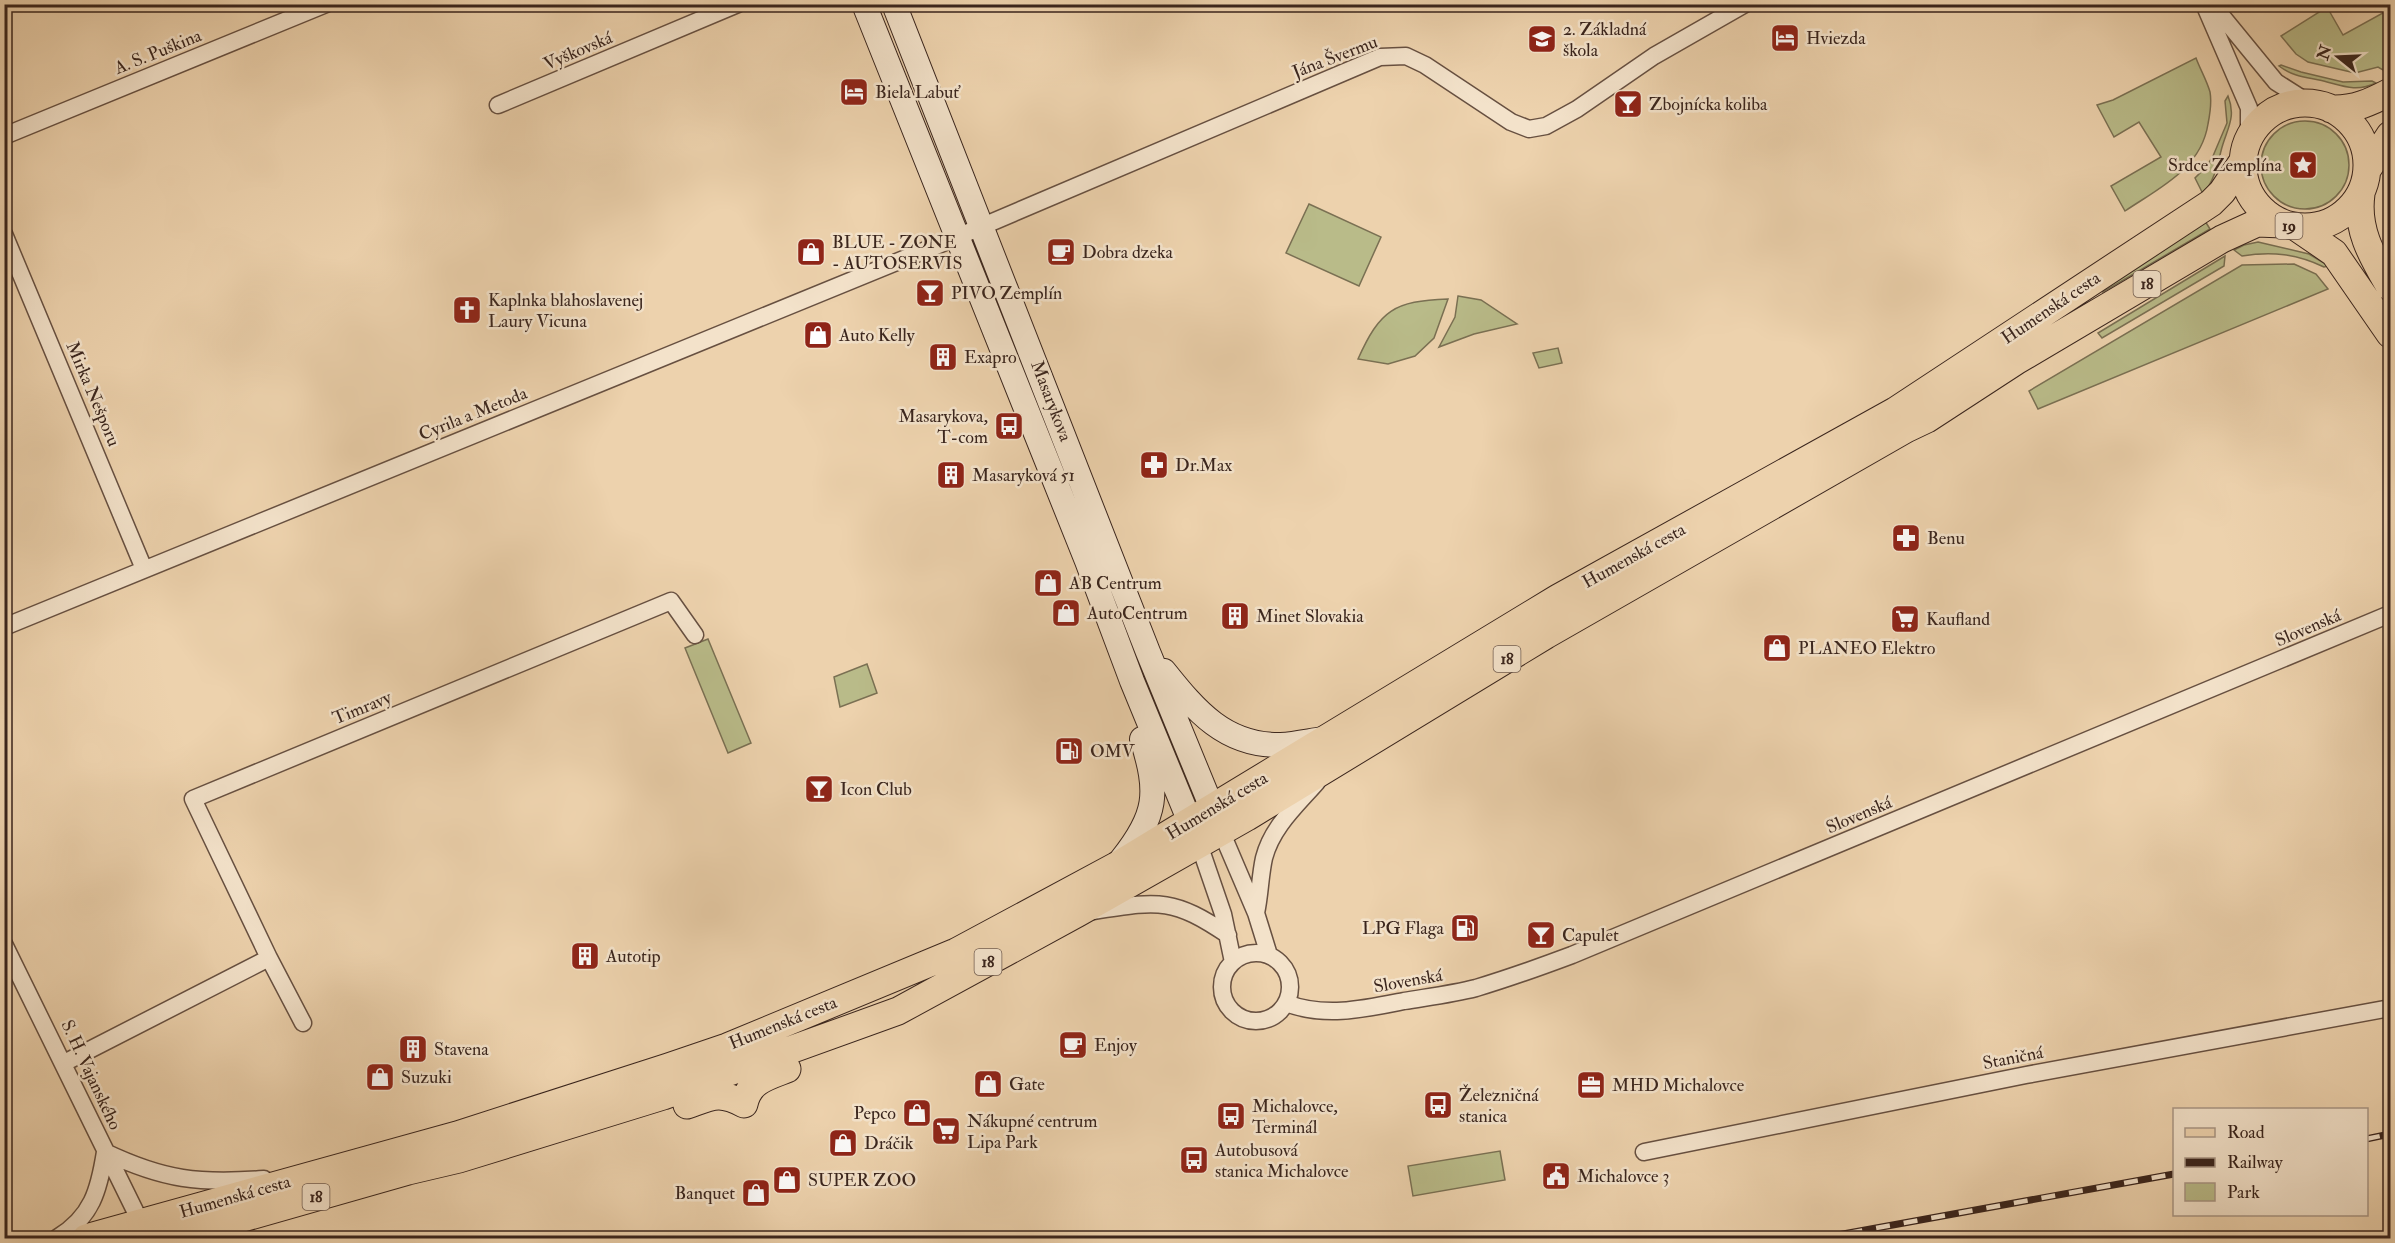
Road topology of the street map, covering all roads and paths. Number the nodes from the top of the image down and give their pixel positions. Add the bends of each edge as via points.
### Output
1 (326, 4) edge
2 (738, 4) edge
3 (864, 4) edge
4 (1745, 4) edge
5 (2204, 4) edge
6 (2212, 4) edge
7 (898, 15) edge
8 (877, 36) junction
9 (2391, 92) edge
10 (498, 105) dead end
11 (2320, 106) junction
12 (2391, 135) edge
13 (4, 136) edge
14 (2246, 149) junction
15 (2364, 182) junction
16 (982, 225) junction
17 (2289, 226) junction
18 (4, 234) edge
19 (956, 237) junction
20 (2391, 287) edge
21 (2391, 333) edge
22 (144, 569) junction
23 (2391, 614) edge
24 (4, 627) edge
25 (695, 635) dead end
26 (1148, 651) junction
27 (1132, 681) junction
28 (1328, 738) junction
29 (1331, 766) junction
30 (1205, 826) junction
31 (1116, 866) junction
32 (1078, 913) junction
33 (1256, 913) junction
34 (1228, 935) junction
35 (6, 950) edge
36 (1269, 955) junction
37 (269, 958) junction
38 (1233, 962) junction
39 (1286, 1003) junction
40 (2391, 1008) edge
41 (303, 1023) dead end
42 (64, 1063) junction
43 (105, 1152) junction
44 (1644, 1152) dead end
45 (322, 1173) junction
46 (141, 1223) junction
47 (57, 1239) edge
48 (86, 1239) edge
49 (173, 1239) edge

1 - 13 street, A. S. Puškina
2 - 10 street, Vyškovská
3 - 8 main road, Masarykova
4 - 16 street, Jána Švermu via 1654,56 1546,126 1529,129 1511,122 1406,56 1380,57
5 - 14 street via 2248,108
6 - 11 street via 2276,82
7 - 8 street
7 - 16 main road, Masarykova
8 - 19 main road, Masarykova
9 - 11 main road via 2346,109
11 - 14 main road via 2297,103 2274,111 2264,118
11 - 15 main road via 2351,124 2359,134 2365,151
12 - 15 main road, 19
14 - 17 main road, 19 via 2245,183 2250,194 2263,212
14 - 28 main road, Humenská cesta / 18 via 2223,192 2211,203 1929,391 1558,598
15 - 17 main road, 19 via 2339,218 2318,226
15 - 20 main road via 2359,210 2361,225
16 - 19 street, Jána Švermu
16 - 26 main road, Masarykova
17 - 21 main road, 19 via 2334,253
17 - 29 main road, Humenská cesta / 18 via 2257,223 2222,239 1928,419 1546,635
18 - 22 street, Mirka Nešporu
19 - 22 street, Cyrila a Metoda
19 - 27 main road, Masarykova
22 - 24 street, Cyrila a Metoda
23 - 39 street, Slovenská via 1572,955 1474,988 1364,1009 1331,1011
25 - 37 street, Timravy via 671,601 193,799
26 - 28 main road via 1202,715 1228,733 1257,743 1280,745
26 - 30 main road, Masarykova
27 - 30 main road, Masarykova
27 - 31 main road via 1153,790 1140,836
28 - 30 main road, Humenská cesta / 18
29 - 30 main road, Humenská cesta / 18
29 - 33 street via 1272,836 1264,858
30 - 31 main road, Humenská cesta / 18
30 - 32 main road, Humenská cesta / 18
30 - 33 street
30 - 34 street
31 - 45 main road, Humenská cesta / 18 via 956,952 727,1047 457,1135
32 - 34 street via 1138,903 1167,904 1195,913
32 - 49 main road, Humenská cesta / 18 via 898,1011 807,1043 794,1067 753,1083 744,1104 718,1094 686,1106 663,1096 459,1159
33 - 36 street
34 - 38 street
35 - 42 street, S. H. Vajanského
36 - 38 street via 1254,952
36 - 39 street via 1288,975 1290,994
37 - 41 street, Timravy
37 - 42 street
38 - 39 street via 1222,988 1235,1013 1248,1020 1266,1019
40 - 44 street, Staničná via 2026,1075
42 - 43 street, S. H. Vajanského
43 - 45 street via 133,1165 192,1181 226,1182
43 - 46 street, S. H. Vajanského
43 - 47 street via 91,1206 74,1228
45 - 46 main road, Humenská cesta / 18
46 - 48 main road, Humenská cesta / 18

